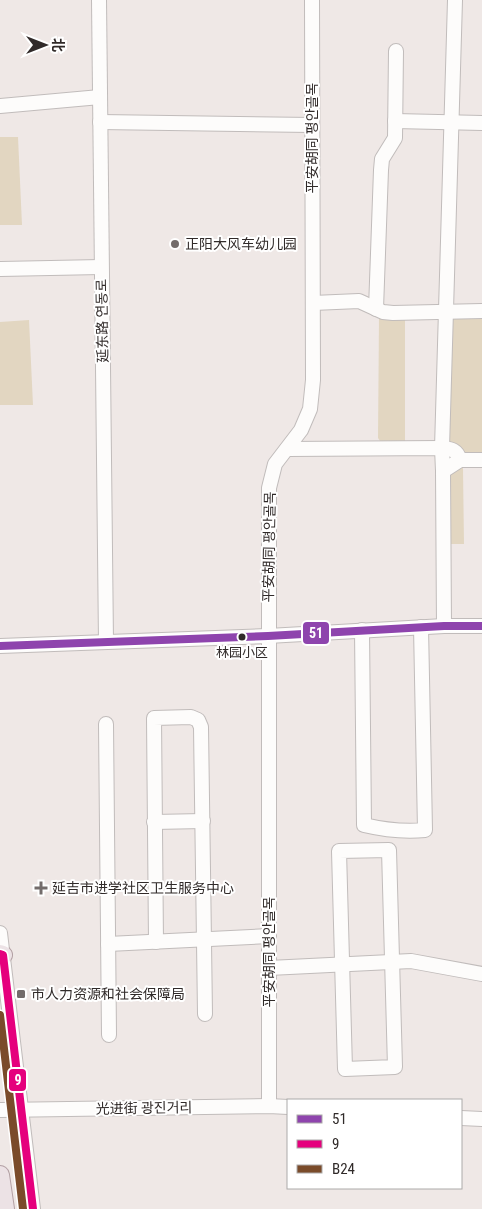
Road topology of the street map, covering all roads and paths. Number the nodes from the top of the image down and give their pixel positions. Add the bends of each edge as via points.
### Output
1 (99, 0) edge
2 (312, 0) edge
3 (455, 0) edge
4 (396, 51) dead end
5 (100, 97) junction
6 (0, 106) edge
7 (395, 121) junction
8 (100, 122) junction
9 (451, 122) junction
10 (482, 123) edge
11 (312, 125) junction
12 (101, 267) junction
13 (0, 269) edge
14 (312, 302) junction
15 (376, 309) junction
16 (446, 310) junction
17 (482, 310) edge
18 (442, 448) junction
19 (287, 449) junction
20 (460, 460) junction
21 (482, 460) edge
22 (443, 472) junction
23 (444, 626) junction
24 (482, 626) edge
25 (421, 627) junction
26 (362, 630) junction
27 (268, 636) junction
28 (106, 642) junction
29 (0, 646) edge
30 (106, 724) dead end
31 (203, 821) junction
32 (154, 822) junction
33 (0, 933) edge
34 (269, 936) junction
35 (204, 939) junction
36 (156, 942) junction
37 (108, 944) junction
38 (1, 954) edge
39 (392, 961) junction
40 (342, 963) junction
41 (269, 968) junction
42 (482, 974) edge
43 (206, 1014) dead end
44 (109, 1035) dead end
45 (269, 1106) junction
46 (287, 1107) edge
47 (0, 1110) edge
48 (22, 1110) junction
49 (462, 1118) edge
50 (482, 1119) edge
51 (0, 1175) edge
52 (5, 1209) edge
53 (34, 1209) edge

1 - 5 street, 延东路 연동로
2 - 11 street, 平安胡同 평안골목
3 - 9 street
4 - 7 street
5 - 6 street
5 - 8 street, 延东路 연동로
7 - 9 street
7 - 15 street via 395,138 382,159 380,170
8 - 11 street
8 - 12 street, 延东路 연동로
9 - 10 street
9 - 16 street
11 - 14 street, 平安胡同 평안골목
12 - 13 street
12 - 28 street, 延东路 연동로
14 - 15 street via 359,301
14 - 19 street, 平安胡同 평안골목 via 310,409 301,430
15 - 16 street via 393,313
16 - 17 street
16 - 18 street
18 - 19 street
18 - 20 street via 453,450
18 - 22 street
19 - 27 street, 平安胡同 평안골목 via 275,464 269,488
20 - 21 street
20 - 22 street
22 - 23 street
23 - 24 street
23 - 25 street
25 - 26 street
25 - 26 street via 426,830 409,831 364,825
26 - 27 street
27 - 28 street
27 - 34 street, 平安胡同 평안골목
28 - 29 street
30 - 37 street
31 - 32 street
31 - 32 street via 201,727 198,720 191,717 154,718
31 - 35 street
32 - 36 street
33 - 38 street
34 - 35 street
34 - 41 street, 平安胡同 평안골목
35 - 36 street
35 - 43 street
36 - 37 street
37 - 44 street
38 - 48 street
39 - 40 street
39 - 40 street via 395,1068 345,1069
39 - 40 street via 390,850 339,852
39 - 42 street via 411,961
40 - 41 street
41 - 45 street, 平安胡同 평안골목
45 - 46 street, 光进街 광진거리
45 - 48 street, 光进街 광진거리
47 - 48 street, 光进街 광진거리
48 - 53 street
49 - 50 street
51 - 52 main road

